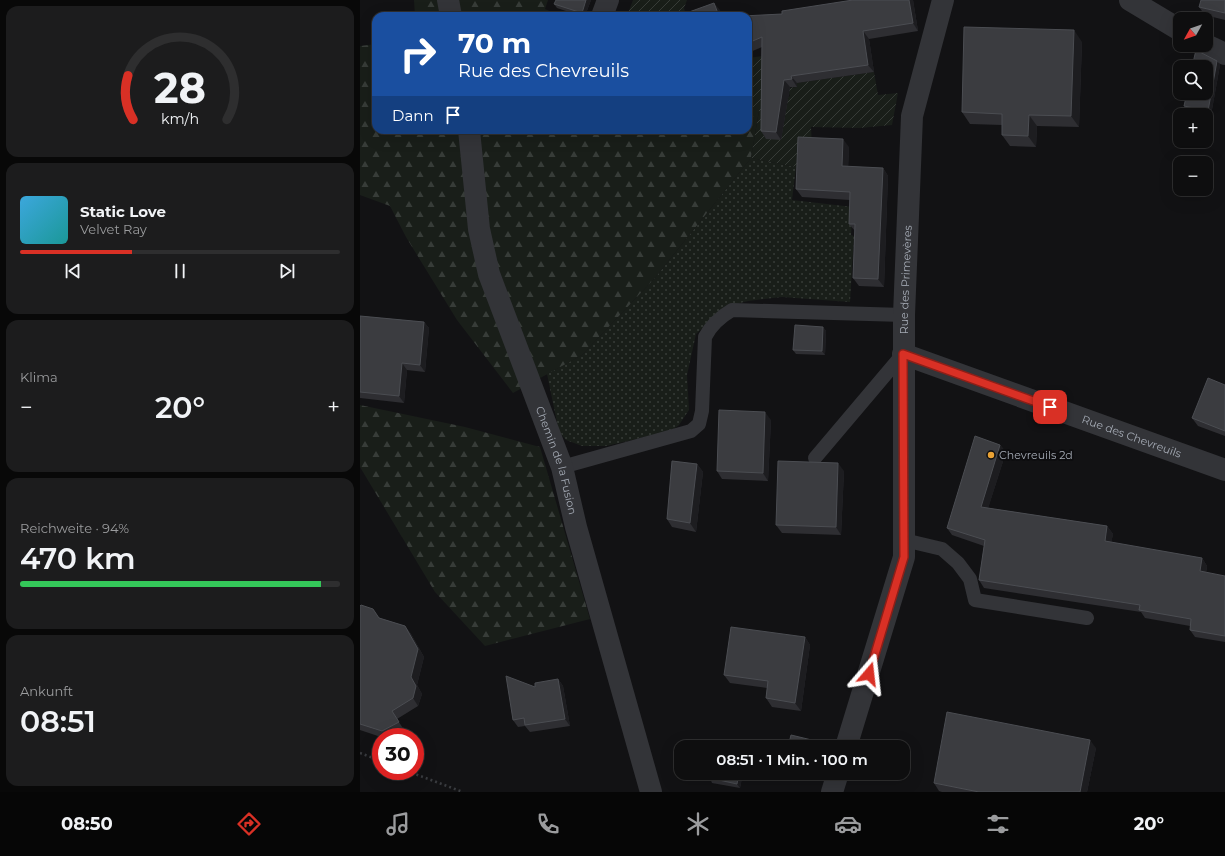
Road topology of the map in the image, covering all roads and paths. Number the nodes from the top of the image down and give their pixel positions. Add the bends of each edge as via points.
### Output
1 (448, 0) edge
2 (608, 0) edge
3 (943, 0) edge
4 (1130, 0) edge
5 (450, 12) edge
6 (604, 12) edge
7 (1173, 26) edge
8 (1213, 48) edge
9 (1225, 54) edge
10 (469, 134) edge
11 (904, 315) junction
12 (903, 354) junction
13 (815, 458) dead end
14 (562, 466) junction
15 (1225, 470) edge
16 (904, 540) junction
17 (1087, 618) dead end
18 (848, 740) edge
19 (360, 753) edge
20 (372, 758) edge
21 (424, 777) edge
22 (836, 780) edge
23 (463, 792) edge
24 (651, 792) edge
25 (832, 792) edge

1 - 5 street
2 - 6 street
3 - 11 street, Rue des Primevères via 912,116
4 - 7 street
8 - 9 street
10 - 14 street, Chemin de la Fusion via 479,230 489,274
11 - 12 street, Rue des Primevères
11 - 14 lane via 732,310 722,316 708,330 705,337 702,411 699,424 690,431
12 - 13 lane
12 - 15 street, Rue des Chevreuils
12 - 16 street, Rue des Primevères
14 - 24 street, Chemin de la Fusion via 576,527
16 - 17 lane via 942,549 958,563 970,579 975,600
16 - 18 street, Rue des Primevères via 904,557
19 - 20 path
21 - 23 path
22 - 25 street

